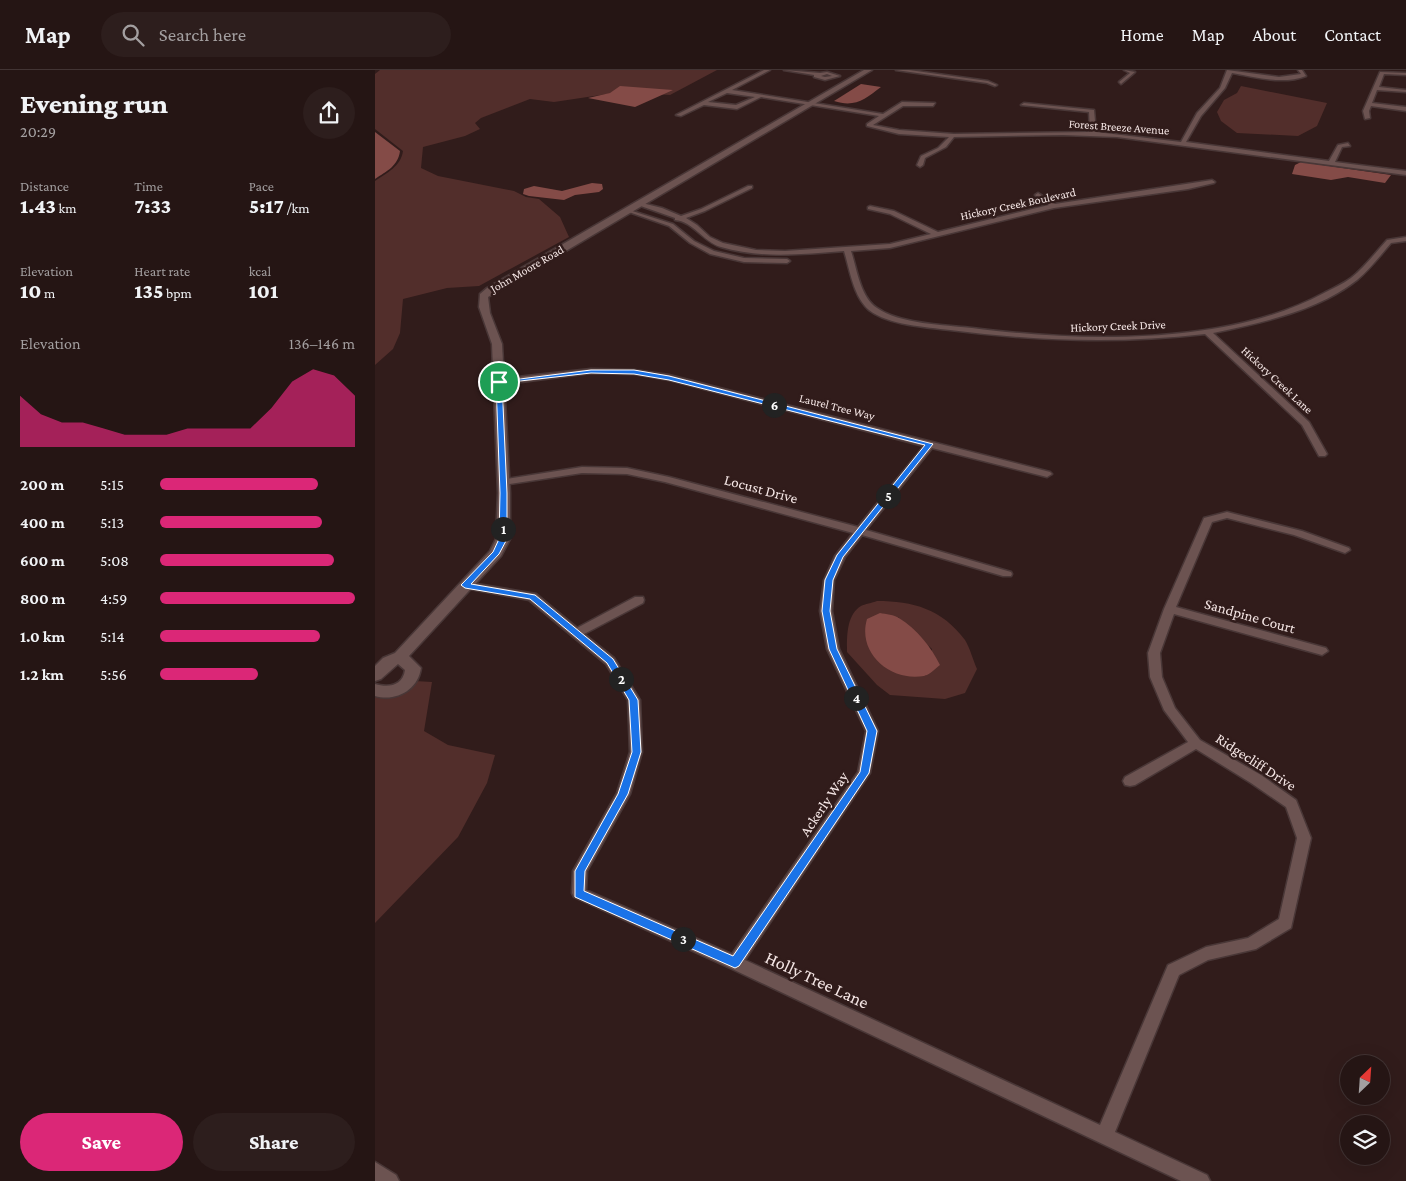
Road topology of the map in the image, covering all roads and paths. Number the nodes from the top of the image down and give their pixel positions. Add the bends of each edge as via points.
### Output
1 (768, 70) edge
2 (786, 70) edge
3 (869, 70) edge
4 (898, 70) edge
5 (1126, 70) edge
6 (1230, 70) edge
7 (1300, 70) edge
8 (818, 74) dead end
9 (1406, 74) edge
10 (1121, 83) dead end
11 (995, 85) dead end
12 (1376, 88) junction
13 (1406, 91) edge
14 (726, 92) junction
15 (760, 96) junction
16 (703, 103) junction
17 (812, 104) junction
18 (933, 104) dead end
19 (1369, 104) junction
20 (1024, 105) dead end
21 (1406, 109) edge
22 (883, 115) junction
23 (679, 116) dead end
24 (1367, 118) dead end
25 (1093, 133) junction
26 (952, 136) junction
27 (1183, 142) junction
28 (1348, 145) dead end
29 (1331, 163) junction
30 (920, 165) dead end
31 (1406, 174) edge
32 (1212, 182) dead end
33 (750, 188) dead end
34 (1038, 195) dead end
35 (638, 204) junction
36 (1054, 206) junction
37 (870, 208) dead end
38 (628, 210) junction
39 (681, 218) junction
40 (666, 223) junction
41 (936, 234) junction
42 (1406, 239) edge
43 (849, 252) junction
44 (1207, 332) junction
45 (499, 382) junction
46 (930, 444) junction
47 (1322, 454) dead end
48 (1047, 474) dead end
49 (503, 482) junction
50 (859, 531) junction
51 (1345, 550) dead end
52 (1007, 574) dead end
53 (465, 585) junction
54 (639, 600) dead end
55 (1170, 609) junction
56 (577, 633) junction
57 (1322, 651) dead end
58 (400, 657) junction
59 (375, 675) edge
60 (376, 692) edge
61 (1196, 743) junction
62 (1130, 781) dead end
63 (735, 963) junction
64 (1105, 1136) junction
65 (375, 1171) edge
66 (390, 1181) edge
67 (1201, 1181) edge

1 - 14 street
2 - 8 street
3 - 17 street, John Moore Road
4 - 11 street
5 - 10 street via 1133,72
6 - 7 street via 1289,79 1301,78 1304,75
6 - 27 street via 1221,92 1201,113
9 - 12 street via 1382,73
12 - 13 street
12 - 19 street
14 - 15 street
14 - 16 street
15 - 16 street via 737,108
15 - 17 street
16 - 23 street
17 - 22 street
17 - 35 street, John Moore Road
18 - 22 street via 902,104
19 - 21 street
19 - 24 street
20 - 25 street via 1092,111
22 - 26 street, Forest Breeze Avenue via 869,126
25 - 26 street, Forest Breeze Avenue
25 - 27 street, Forest Breeze Avenue
26 - 30 street via 923,157
27 - 29 street, Forest Breeze Avenue
28 - 29 street via 1340,146
29 - 31 street, Forest Breeze Avenue
32 - 36 street, Hickory Creek Boulevard
33 - 39 street
34 - 36 street
35 - 38 street, John Moore Road
35 - 39 street, Hickory Creek Boulevard
36 - 41 street, Hickory Creek Boulevard
37 - 41 street via 892,212
38 - 40 street, Hickory Creek Boulevard
38 - 45 street, John Moore Road via 483,296 482,304 496,339
39 - 40 street
39 - 43 street, Hickory Creek Boulevard via 712,240 742,250 775,254
40 - 43 street, Hickory Creek Boulevard via 699,247 736,258 774,261
41 - 43 street, Hickory Creek Boulevard via 877,251
42 - 44 street, Hickory Creek Drive via 1389,241 1347,285 1315,301 1251,323
43 - 44 street, Hickory Creek Drive via 860,292 873,310 901,320 984,333 1067,340
44 - 47 street, Hickory Creek Lane via 1306,424
45 - 46 street, Laurel Tree Way via 591,371 634,372
45 - 49 street, John Moore Road
46 - 48 street, Laurel Tree Way
46 - 50 street, Ackerly Way
49 - 50 street, Locust Drive via 581,470 627,471
49 - 53 street, John Moore Road via 502,544
50 - 52 street, Locust Drive
50 - 63 street, Ackerly Way via 840,556 829,580 826,611 833,649 872,731 865,773
51 - 55 street, Ridgecliff Drive via 1298,533 1227,516 1208,520
53 - 56 street, Holly Tree Lane via 532,596
53 - 58 street, John Moore Road
54 - 56 street
55 - 57 street, Sandpine Court
55 - 61 street, Ridgecliff Drive via 1155,653 1156,677 1171,710
56 - 63 street, Holly Tree Lane via 610,661 634,700 636,752 623,794 580,871 579,893
58 - 59 street, John Moore Road
58 - 60 street via 413,668 412,677 401,688
61 - 62 street
61 - 64 street, Ridgecliff Drive via 1291,804 1304,838 1286,923 1251,944 1206,954 1173,970
63 - 64 street, Holly Tree Lane
64 - 67 street, Holly Tree Lane
65 - 66 street

